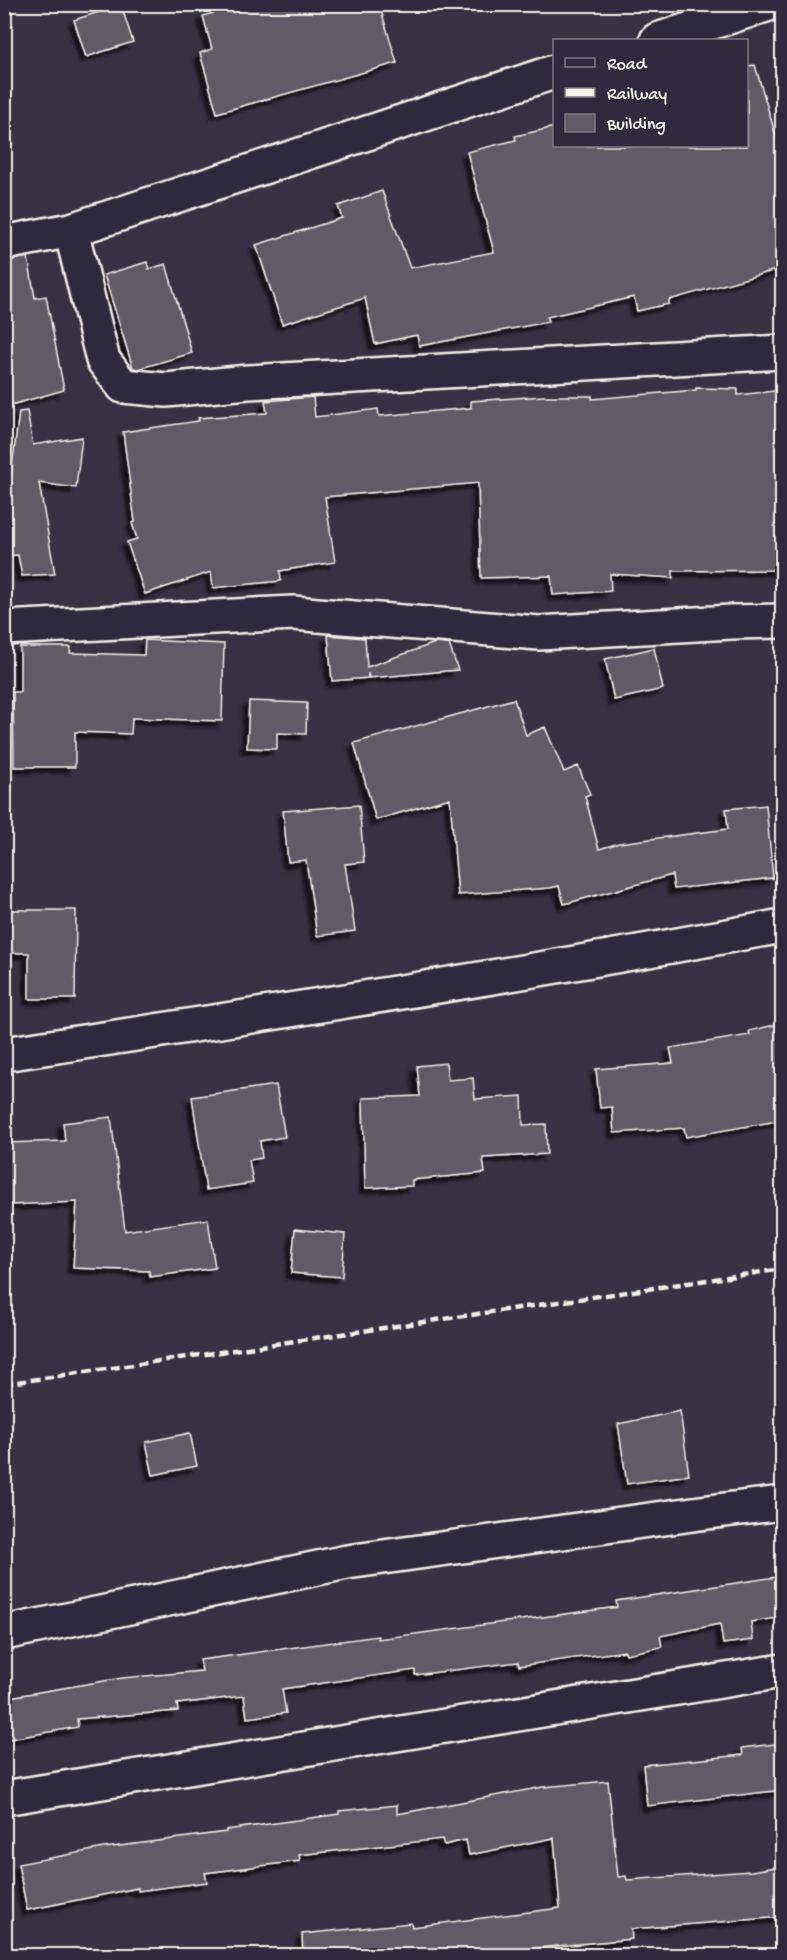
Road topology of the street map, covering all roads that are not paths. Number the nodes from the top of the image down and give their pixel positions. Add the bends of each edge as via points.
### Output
1 (769, 4) edge
2 (660, 39) edge
3 (553, 73) edge
4 (71, 230) junction
5 (4, 243) edge
6 (783, 352) edge
7 (783, 621) edge
8 (4, 628) edge
9 (783, 926) edge
10 (4, 1054) edge
11 (783, 1503) edge
12 (4, 1633) edge
13 (783, 1671) edge
14 (4, 1798) edge

1 - 2 street
3 - 4 street
4 - 5 street
4 - 6 street via 103,360 123,386 166,390
7 - 8 street via 539,633 292,613
9 - 10 street via 311,1008
11 - 12 street via 347,1562
13 - 14 street

